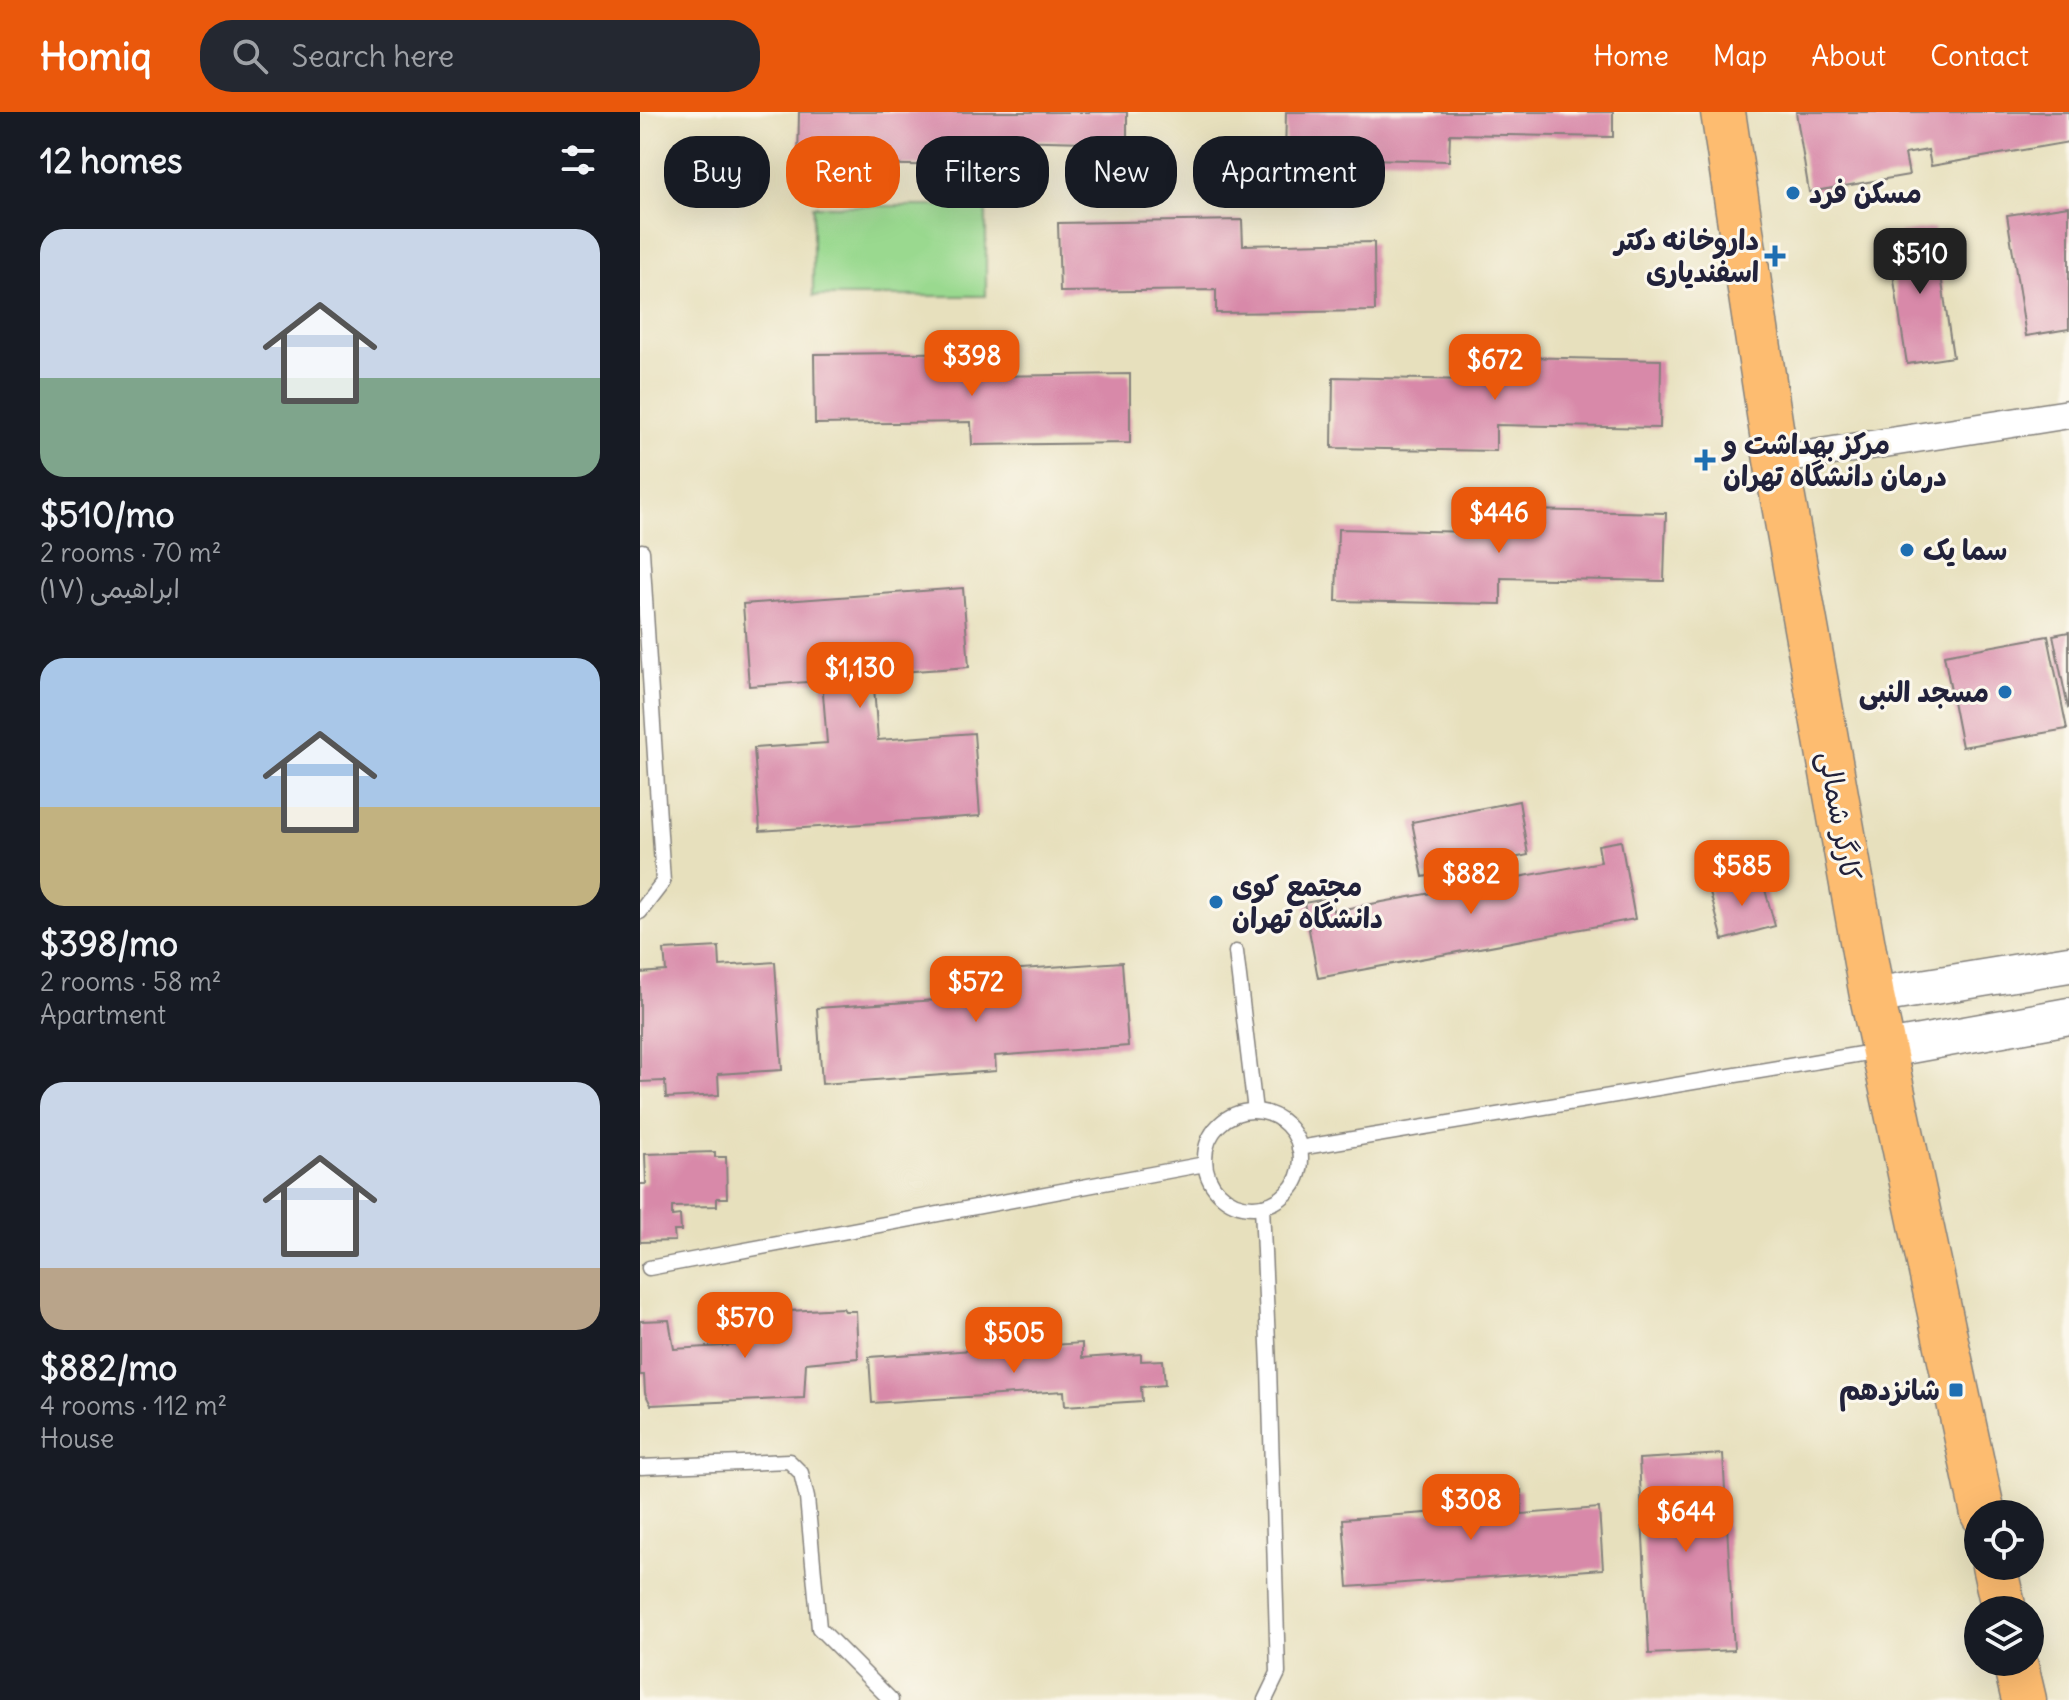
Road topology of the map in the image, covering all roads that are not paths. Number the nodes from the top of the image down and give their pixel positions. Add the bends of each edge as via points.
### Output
1 (1723, 112) edge
2 (2069, 414) edge
3 (1776, 460) junction
4 (642, 551) edge
5 (640, 912) edge
6 (1236, 952) dead end
7 (2069, 964) edge
8 (1872, 996) junction
9 (2069, 1016) edge
10 (1882, 1050) junction
11 (1255, 1111) junction
12 (1299, 1148) junction
13 (1205, 1164) junction
14 (1262, 1206) junction
15 (649, 1268) dead end
16 (640, 1467) edge
17 (1980, 1500) edge
18 (2018, 1676) edge
19 (891, 1700) edge
20 (1265, 1700) edge
21 (2024, 1700) edge

1 - 3 main road, کارگر شمالی
2 - 3 street
3 - 8 main road, کارگر شمالی
4 - 5 lane via 663,882
6 - 11 lane
7 - 8 street
8 - 10 main road, کارگر شمالی
9 - 10 street
10 - 12 lane
10 - 17 main road, کارگر شمالی
11 - 12 lane via 1283,1122
11 - 13 lane via 1224,1120 1212,1133
12 - 14 lane via 1301,1163 1289,1191
13 - 14 lane via 1219,1193 1247,1207
13 - 15 lane
14 - 20 lane via 1278,1673
16 - 19 lane via 789,1461 801,1473 807,1498 819,1628
18 - 21 main road

